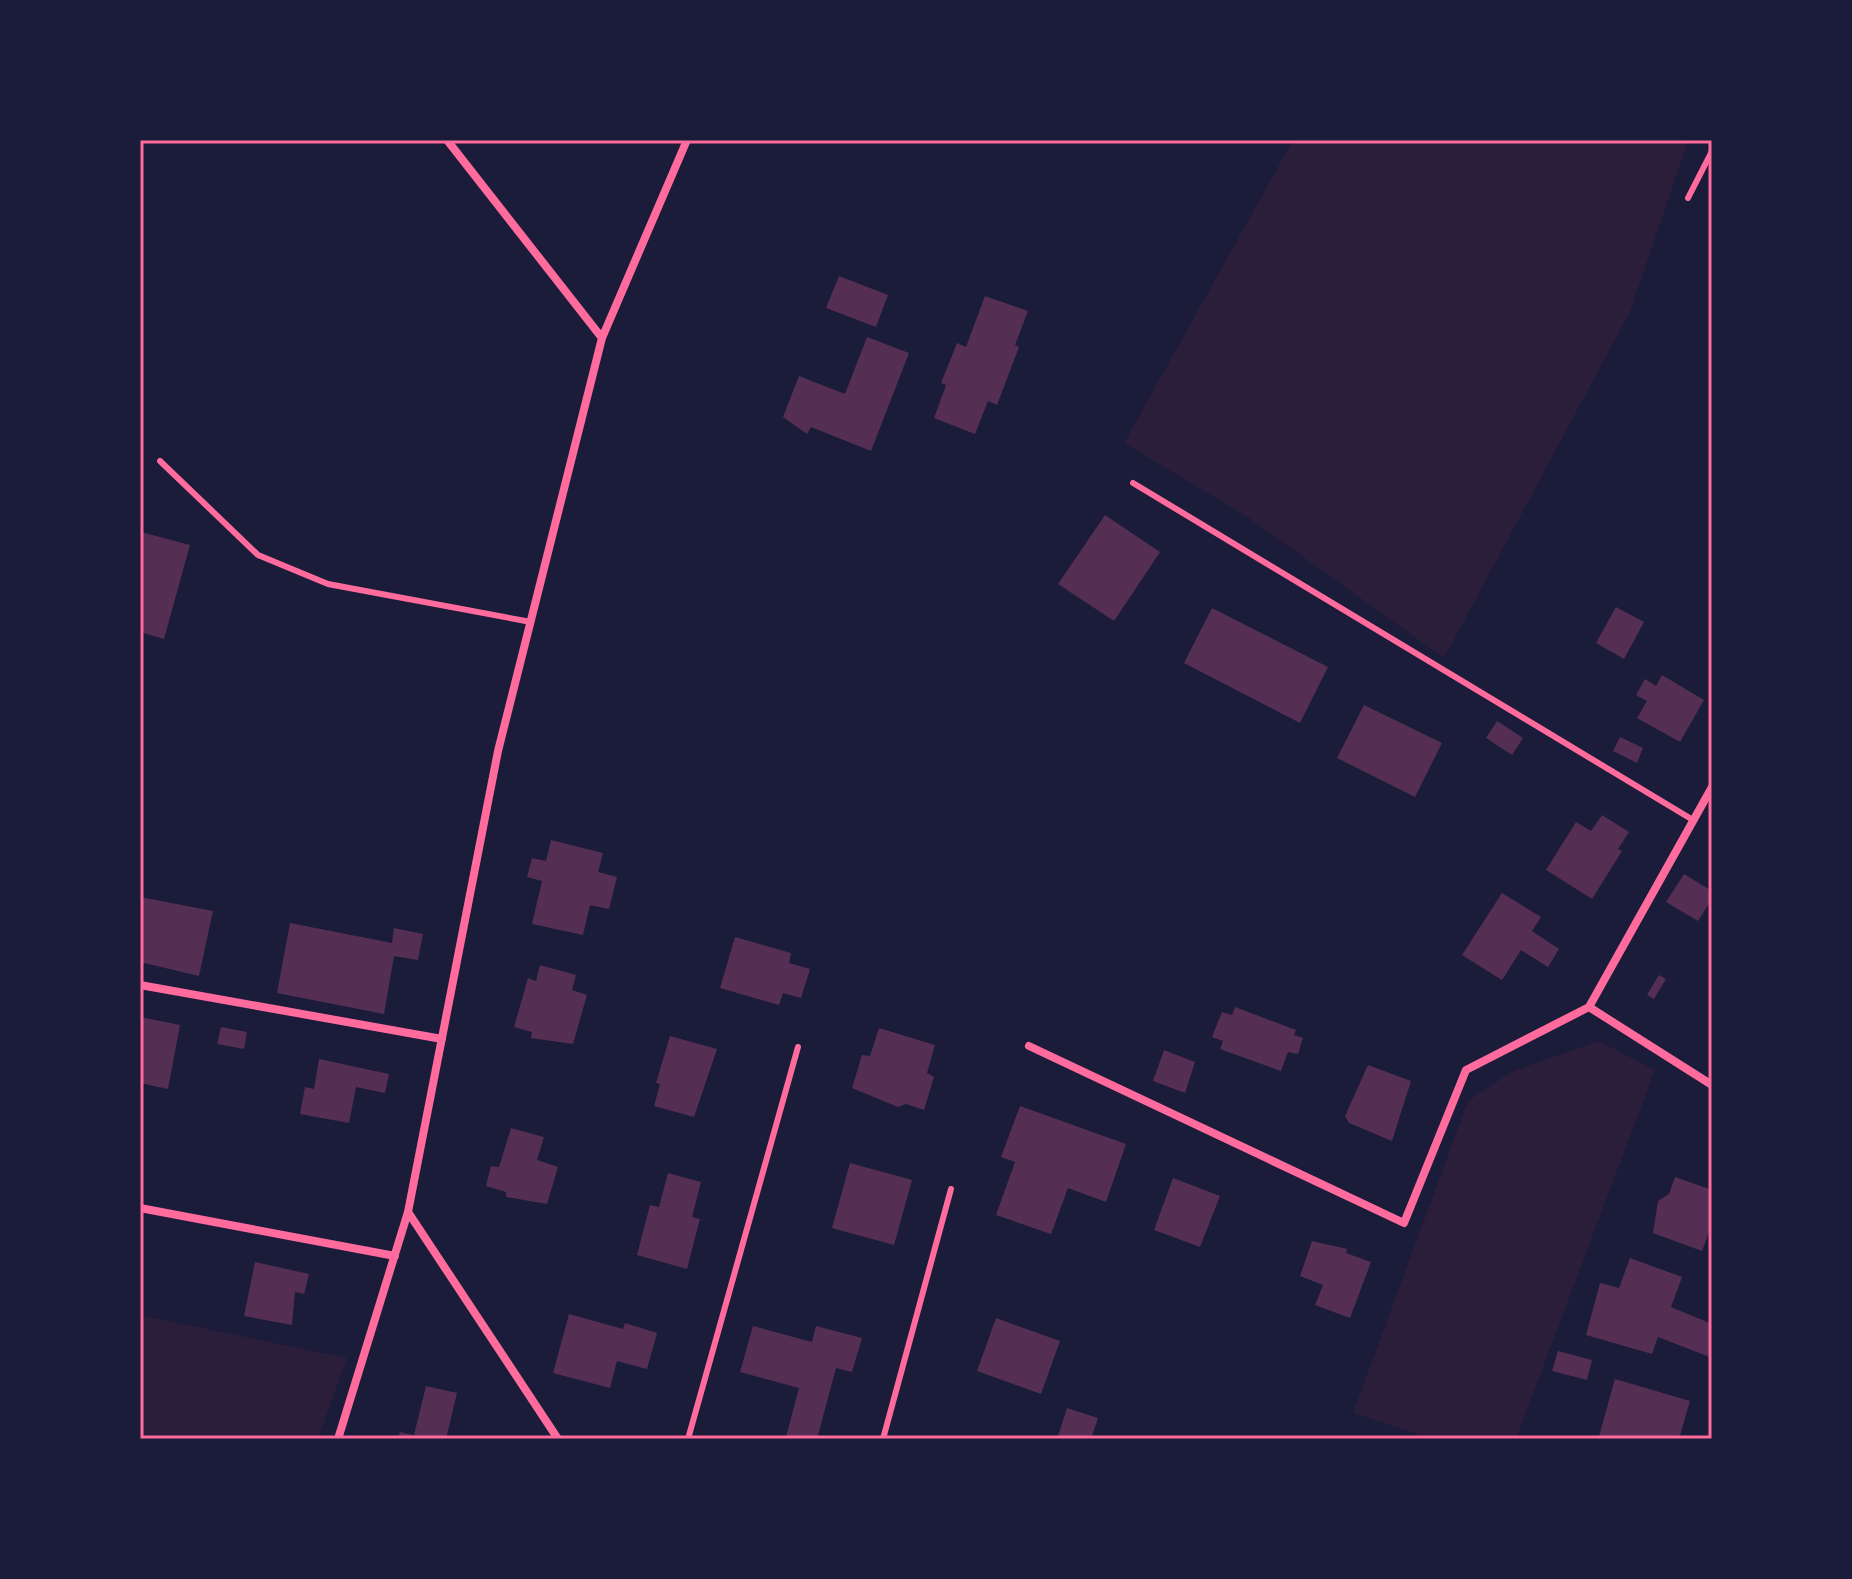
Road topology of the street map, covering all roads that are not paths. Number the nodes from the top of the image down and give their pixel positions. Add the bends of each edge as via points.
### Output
1 (447, 140) edge
2 (687, 140) edge
3 (1712, 151) edge
4 (1688, 198) dead end
5 (602, 338) junction
6 (160, 461) dead end
7 (1133, 483) dead end
8 (531, 622) junction
9 (1712, 787) edge
10 (1693, 820) junction
11 (140, 985) edge
12 (1589, 1007) junction
13 (442, 1039) junction
14 (1029, 1046) dead end
15 (798, 1047) dead end
16 (1712, 1085) edge
17 (951, 1189) dead end
18 (140, 1208) edge
19 (408, 1212) junction
20 (395, 1256) junction
21 (338, 1439) edge
22 (558, 1439) edge
23 (688, 1439) edge
24 (883, 1439) edge

1 - 5 street
2 - 5 street
3 - 4 lane
5 - 8 street
6 - 8 lane via 258,555 328,584
7 - 10 lane
8 - 13 street via 498,751
9 - 10 street
10 - 12 street
11 - 13 street
12 - 14 street via 1466,1070 1404,1223
12 - 16 street
13 - 19 street
15 - 23 lane
17 - 24 lane
18 - 20 street
19 - 20 street
19 - 22 street
20 - 21 street

